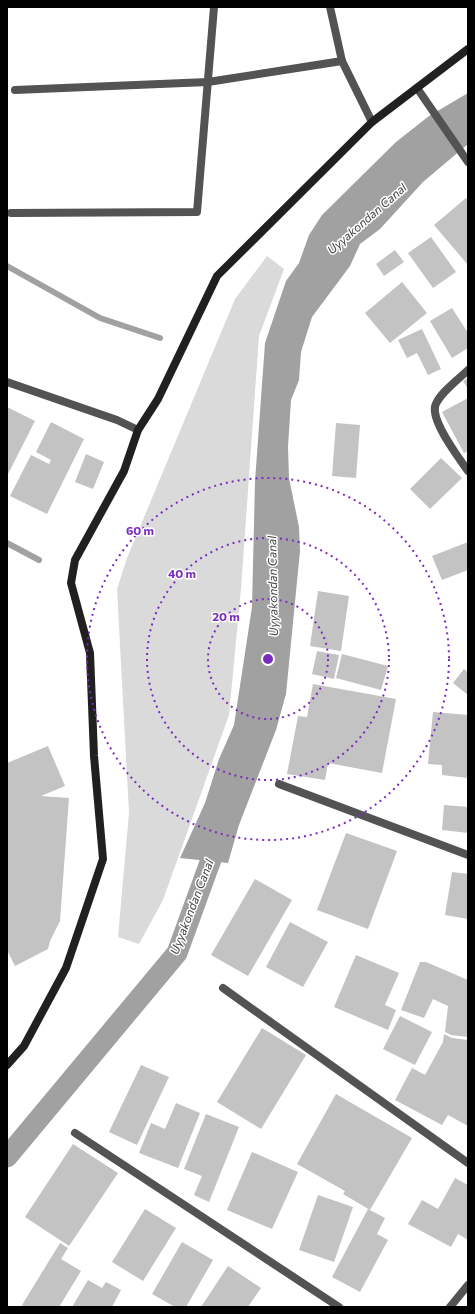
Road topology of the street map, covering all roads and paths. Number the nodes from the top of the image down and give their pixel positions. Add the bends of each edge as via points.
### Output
1 (214, 7) edge
2 (330, 7) edge
3 (468, 50) edge
4 (342, 62) junction
5 (208, 82) junction
6 (417, 88) junction
7 (15, 90) dead end
8 (372, 122) junction
9 (467, 161) edge
10 (11, 213) dead end
11 (468, 370) edge
12 (7, 382) edge
13 (138, 430) junction
14 (468, 470) edge
15 (279, 784) dead end
16 (468, 855) edge
17 (223, 988) dead end
18 (7, 1065) edge
19 (75, 1133) dead end
20 (468, 1163) edge
21 (468, 1285) edge
22 (339, 1307) edge
23 (450, 1307) edge

1 - 5 street
2 - 4 street
3 - 6 street
4 - 5 street
4 - 8 street
5 - 7 street
5 - 10 street via 197,212
6 - 8 street
6 - 9 street
8 - 13 street via 218,276 158,399
11 - 14 street via 443,395 435,407 435,416
12 - 13 street via 117,420
13 - 18 street via 124,471 75,560 71,583 90,653 94,756 103,859 66,968 24,1046
15 - 16 street
17 - 20 street
19 - 22 street
21 - 23 street

